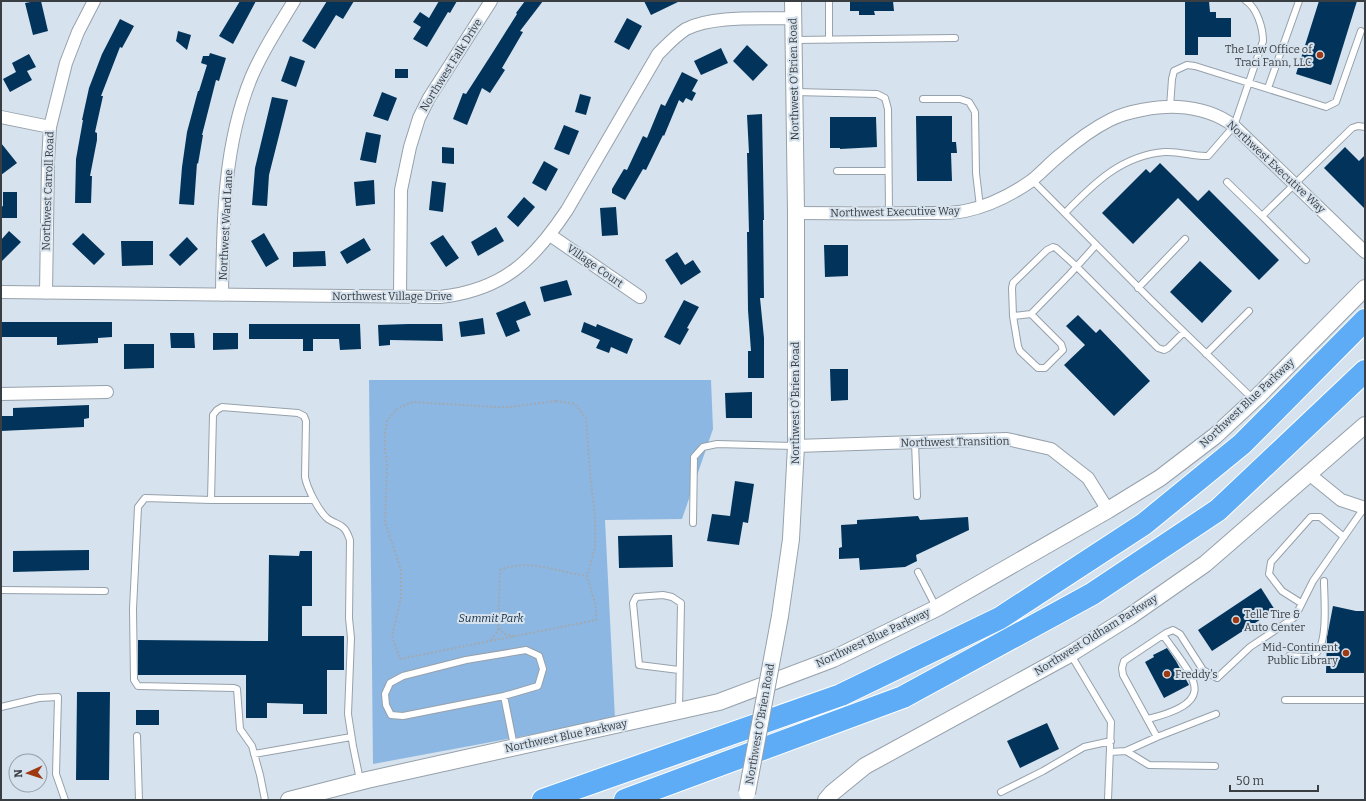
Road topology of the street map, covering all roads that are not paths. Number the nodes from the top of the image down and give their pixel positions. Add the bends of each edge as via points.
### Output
1 (94, 1) edge
2 (294, 1) edge
3 (491, 1) edge
4 (793, 1) edge
5 (830, 1) edge
6 (1246, 1) edge
7 (1299, 1) edge
8 (793, 18) junction
9 (1361, 31) dead end
10 (955, 38) dead end
11 (793, 40) junction
12 (829, 40) junction
13 (1249, 82) junction
14 (1268, 88) junction
15 (794, 92) junction
16 (923, 99) dead end
17 (1170, 107) junction
18 (1, 117) edge
19 (1234, 126) junction
20 (1365, 126) edge
21 (50, 127) junction
22 (837, 171) dead end
23 (888, 171) junction
24 (1032, 180) junction
25 (1228, 182) dead end
26 (1295, 184) junction
27 (980, 207) junction
28 (796, 213) junction
29 (889, 213) junction
30 (1065, 213) junction
31 (1262, 216) junction
32 (550, 235) junction
33 (1186, 239) dead end
34 (1096, 244) junction
35 (1365, 252) edge
36 (1306, 260) dead end
37 (1076, 266) junction
38 (1138, 288) junction
39 (1365, 288) edge
40 (1, 292) edge
41 (46, 293) junction
42 (222, 295) junction
43 (400, 297) junction
44 (640, 297) dead end
45 (1249, 311) dead end
46 (1031, 314) junction
47 (1013, 316) junction
48 (1365, 320) edge
49 (1184, 332) junction
50 (1206, 354) junction
51 (1365, 371) edge
52 (107, 392) dead end
53 (1, 394) edge
54 (1254, 400) junction
55 (1365, 424) edge
56 (915, 442) junction
57 (796, 446) junction
58 (1309, 474) junction
59 (917, 496) dead end
60 (211, 500) junction
61 (314, 500) junction
62 (1365, 507) edge
63 (1108, 510) junction
64 (693, 523) dead end
65 (1344, 537) junction
66 (918, 572) dead end
67 (1324, 581) dead end
68 (1, 590) edge
69 (105, 591) dead end
70 (1301, 603) junction
71 (937, 608) junction
72 (1163, 635) junction
73 (1070, 654) junction
74 (1289, 656) dead end
75 (679, 670) junction
76 (504, 696) junction
77 (1285, 700) dead end
78 (1365, 700) edge
79 (1, 707) edge
80 (679, 711) junction
81 (1216, 714) dead end
82 (1148, 719) junction
83 (137, 736) dead end
84 (351, 737) junction
85 (1157, 737) junction
86 (1110, 741) junction
87 (514, 748) junction
88 (1126, 751) junction
89 (1110, 752) junction
90 (254, 754) junction
91 (1215, 766) dead end
92 (360, 782) junction
93 (1001, 792) dead end
94 (747, 796) edge
95 (65, 800) edge
96 (139, 800) edge
97 (265, 800) edge
98 (289, 800) edge
99 (543, 800) edge
100 (625, 800) edge
101 (826, 800) edge
102 (1108, 800) edge

1 - 21 street, Northwest Carroll Road via 78,32 66,64
2 - 42 street, Northwest Ward Lane via 251,78 234,132 224,201
3 - 43 street, Northwest Falk Drive via 429,98 419,118 410,147 401,190
4 - 8 street, Northwest O'Brien Road
5 - 12 lane
6 - 13 lane via 1252,6 1263,34
7 - 14 lane
8 - 11 street, Northwest O'Brien Road
8 - 32 street, Northwest Village Drive via 714,20 701,23 673,38 658,54
9 - 14 lane via 1336,102 1326,107
10 - 12 lane
11 - 12 lane
11 - 15 street, Northwest O'Brien Road
13 - 14 lane
13 - 17 lane via 1187,65 1174,71
13 - 19 lane
15 - 23 lane via 877,94 885,98 888,109
15 - 28 street, Northwest O'Brien Road
16 - 27 lane via 960,99 968,102 976,112 976,173
17 - 19 street, Northwest Executive Way via 1201,110 1227,120
17 - 24 street, Northwest Executive Way via 1129,113 1111,119 1075,143
18 - 21 street
19 - 26 street, Northwest Executive Way
19 - 30 lane via 1208,156 1167,152 1150,154 1116,168 1097,181
20 - 26 lane via 1352,128
21 - 41 street, Northwest Carroll Road
22 - 23 lane
23 - 29 lane
24 - 27 street, Northwest Executive Way via 1008,196
24 - 30 lane
25 - 31 lane
26 - 31 lane
26 - 35 street, Northwest Executive Way
27 - 29 street, Northwest Executive Way via 958,212
28 - 29 street, Northwest Executive Way
28 - 57 street, Northwest O'Brien Road
30 - 34 lane
31 - 36 lane
32 - 43 street, Northwest Village Drive via 534,254 494,283 459,295
32 - 44 street, Village Court
33 - 38 lane
34 - 37 lane
34 - 38 lane
37 - 46 lane
37 - 47 lane via 1056,248 1047,250 1012,285
37 - 49 lane via 1158,348 1168,348
38 - 49 lane
39 - 54 street, Northwest Blue Parkway
40 - 41 street, Northwest Village Drive
41 - 42 street, Northwest Village Drive
42 - 43 street, Northwest Village Drive
45 - 50 lane
46 - 47 lane
46 - 47 lane via 1063,347 1045,368 1038,368 1020,350
48 - 99 highway via 1242,444 1144,524 1000,618 841,695
49 - 50 lane
50 - 54 lane
51 - 100 highway via 1218,510 1092,594 903,697
52 - 53 street
54 - 63 street, Northwest Blue Parkway via 1215,436 1160,478
55 - 58 street, Northwest Oldham Parkway
56 - 57 street, Northwest Transition
56 - 59 lane
56 - 63 street, Northwest Transition via 1007,439 1051,449 1088,478
57 - 64 lane via 717,444 703,447 694,457
57 - 94 street, Northwest O'Brien Road, bridge via 791,539 780,616
58 - 62 street via 1341,500
58 - 73 street, Northwest Oldham Parkway via 1205,564
60 - 61 lane
60 - 61 lane via 213,415 222,408 298,413 304,416 305,477
60 - 90 lane via 145,498 138,507 133,610 134,680 138,686 237,689 240,729 252,746
61 - 84 lane via 327,518 347,530 350,540 351,638 348,714
62 - 65 lane
63 - 71 street, Northwest Blue Parkway
65 - 70 lane
65 - 70 lane via 1320,517 1311,517 1271,562 1269,574 1282,591
66 - 71 lane
67 - 74 lane via 1324,633 1321,646 1316,654 1309,657
68 - 69 lane
70 - 72 lane via 1295,617 1250,647 1217,678 1203,670 1180,634 1173,630
71 - 80 street, Northwest Blue Parkway via 833,659 719,702
72 - 82 lane via 1124,661 1122,668 1123,675
72 - 82 lane via 1192,675 1196,687 1194,697 1182,708
73 - 86 lane via 1111,722
73 - 101 street, Northwest Oldham Parkway via 865,766
75 - 75 lane via 681,603 663,595 636,597 633,603 640,665
75 - 80 lane
76 - 76 lane via 538,686 543,669 540,656 526,650 459,662 403,676 390,683 385,694 386,705 391,715 403,716
76 - 87 lane
77 - 78 lane
79 - 95 lane via 39,698 58,697 56,774
80 - 87 street, Northwest Blue Parkway
81 - 85 lane
82 - 85 lane
83 - 96 lane
84 - 90 lane
84 - 92 lane
85 - 88 lane
86 - 89 lane
86 - 93 lane via 1084,748
87 - 92 street, Northwest Blue Parkway
88 - 89 lane
88 - 91 lane via 1150,765
89 - 102 lane
90 - 97 lane
92 - 98 street, Northwest Blue Parkway

